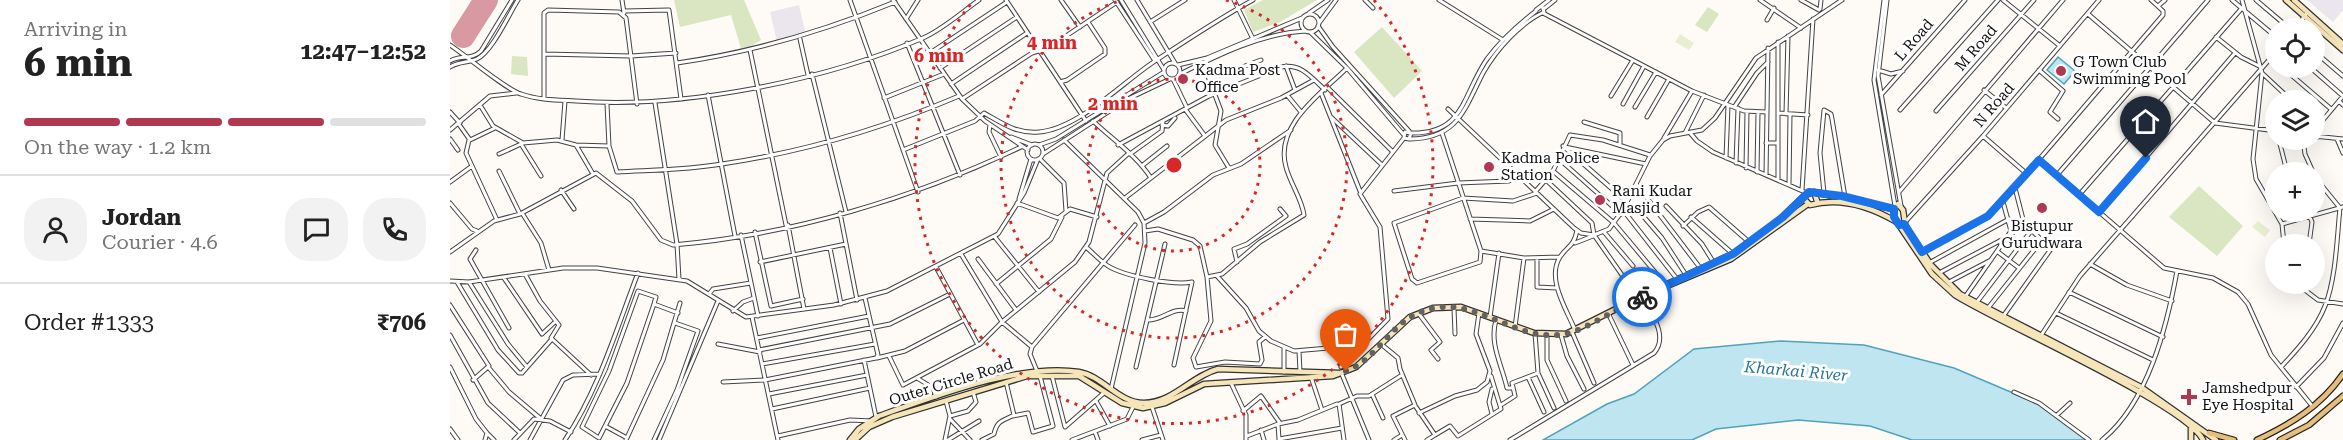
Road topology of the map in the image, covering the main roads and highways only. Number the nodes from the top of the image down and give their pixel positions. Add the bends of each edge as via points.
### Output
1 (2286, 0) edge
2 (2294, 0) edge
3 (2307, 14) junction
4 (2343, 44) edge
5 (2343, 50) edge
6 (1814, 192) junction
7 (1805, 193) junction
8 (1817, 201) junction
9 (1808, 204) junction
10 (1896, 207) junction
11 (1901, 223) junction
12 (1713, 266) junction
13 (1644, 295) junction
14 (2040, 338) junction
15 (1340, 371) junction
16 (1038, 373) junction
17 (2343, 375) edge
18 (2139, 390) junction
19 (1109, 392) junction
20 (2343, 396) edge
21 (876, 420) junction
22 (2191, 425) junction
23 (2209, 433) junction
24 (850, 440) edge
25 (855, 440) edge
26 (2191, 440) edge
27 (2203, 440) edge
28 (2216, 440) edge
29 (2234, 440) edge
30 (2257, 440) edge
31 (2280, 440) edge

1 - 3 main road
2 - 3 main road
3 - 4 main road
3 - 5 main road
6 - 7 main road
6 - 8 main road
6 - 10 main road
7 - 9 main road
7 - 12 main road via 1783,217
8 - 9 main road
8 - 11 main road via 1848,203
9 - 12 main road via 1739,255
10 - 11 main road
10 - 11 main road
11 - 14 main road via 1948,283 1965,297
11 - 14 main road via 1932,274 1955,295
12 - 13 main road, Outer Circle Road
12 - 13 main road
13 - 15 main road, Outer Circle Road via 1561,335 1535,333 1454,306 1433,308 1398,326 1356,367
14 - 18 main road
15 - 19 main road, Outer Circle Road via 1196,386 1152,407 1133,407
15 - 19 main road, Outer Circle Road via 1218,369 1153,402 1136,402
16 - 19 main road, Outer Circle Road via 1085,378
16 - 19 main road, Outer Circle Road via 1084,373
16 - 21 main road, Outer Circle Road
16 - 21 main road, Outer Circle Road via 1014,374
17 - 30 main road via 2313,407
18 - 22 main road
18 - 23 main road
20 - 31 main road via 2310,425
21 - 24 main road, Outer Circle Road via 870,420
21 - 25 main road, Outer Circle Road
22 - 26 main road
22 - 27 main road
23 - 28 main road
23 - 29 main road

